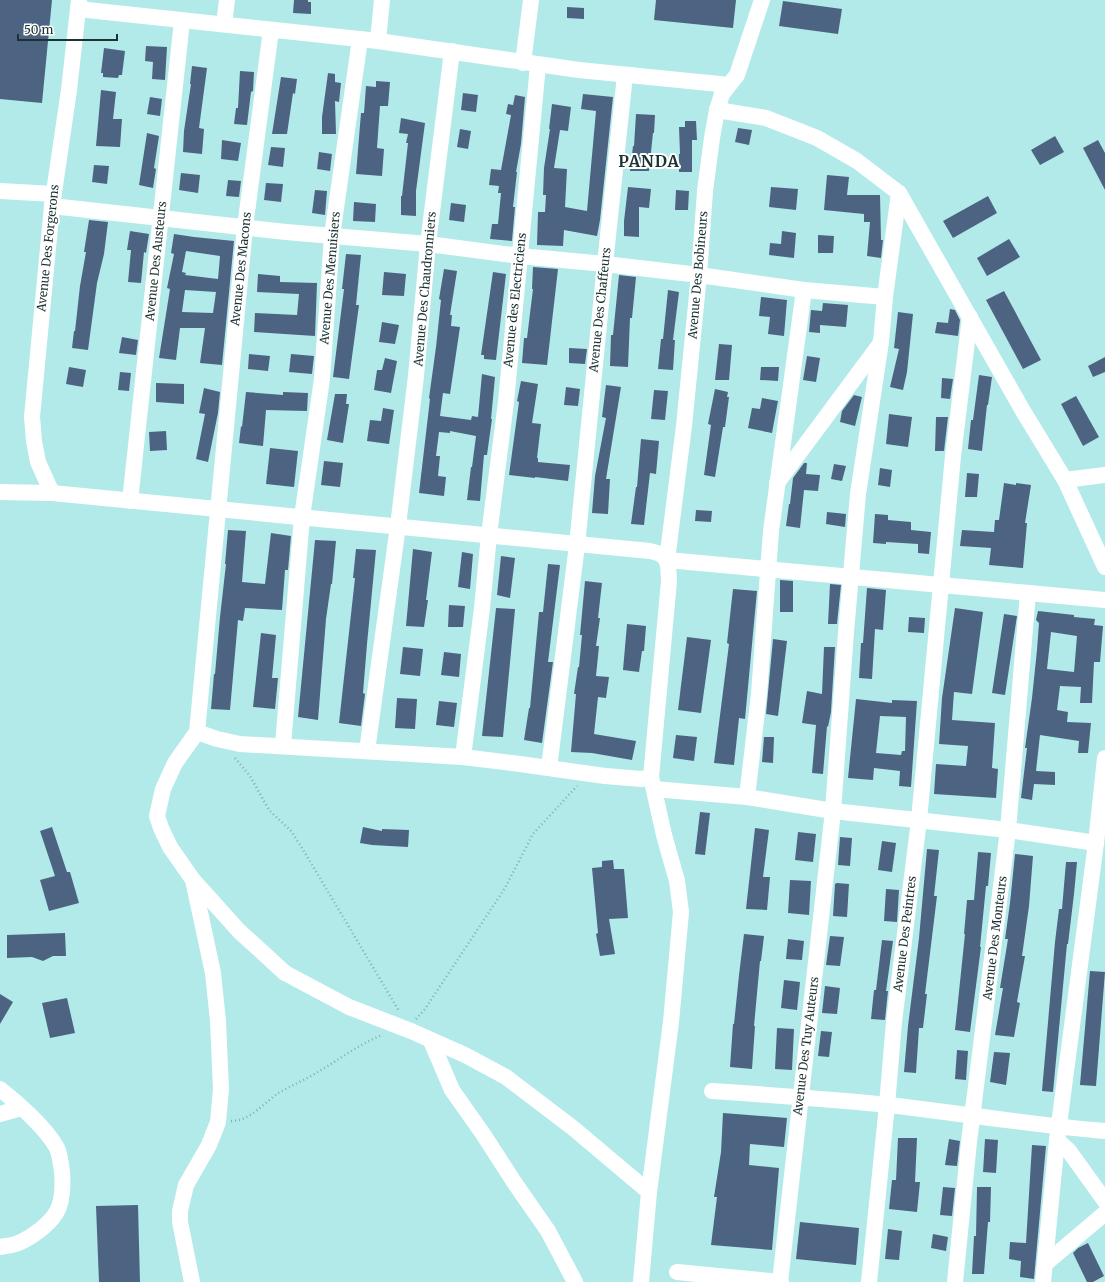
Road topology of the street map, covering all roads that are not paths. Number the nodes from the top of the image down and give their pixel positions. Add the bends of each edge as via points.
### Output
1 (227, 0) edge
2 (382, 0) edge
3 (531, 0) edge
4 (762, 0) edge
5 (79, 5) edge
6 (182, 21) junction
7 (224, 24) junction
8 (271, 30) junction
9 (360, 39) junction
10 (378, 41) junction
11 (452, 51) junction
12 (531, 64) junction
13 (625, 75) junction
14 (729, 85) junction
15 (717, 110) junction
16 (0, 191) edge
17 (900, 193) junction
18 (53, 200) junction
19 (160, 217) junction
20 (245, 227) junction
21 (332, 236) junction
22 (428, 244) junction
23 (520, 256) junction
24 (605, 264) junction
25 (699, 275) junction
26 (804, 290) junction
27 (885, 298) junction
28 (970, 317) junction
29 (881, 342) junction
30 (1105, 475) edge
31 (1065, 480) junction
32 (776, 484) junction
33 (0, 492) edge
34 (52, 493) junction
35 (130, 501) junction
36 (217, 508) junction
37 (302, 517) junction
38 (398, 526) junction
39 (489, 535) junction
40 (577, 545) junction
41 (667, 560) junction
42 (1105, 567) edge
43 (768, 569) junction
44 (850, 577) junction
45 (941, 586) junction
46 (1028, 593) junction
47 (1105, 600) edge
48 (196, 732) junction
49 (283, 745) junction
50 (367, 752) junction
51 (463, 757) junction
52 (1105, 758) edge
53 (549, 768) junction
54 (652, 783) junction
55 (747, 797) junction
56 (833, 811) junction
57 (919, 820) junction
58 (1008, 830) junction
59 (1100, 838) edge
60 (193, 880) junction
61 (431, 1041) junction
62 (0, 1089) edge
63 (712, 1092) dead end
64 (800, 1097) junction
65 (0, 1105) edge
66 (887, 1105) junction
67 (21, 1108) junction
68 (0, 1114) edge
69 (972, 1115) junction
70 (1105, 1131) edge
71 (1058, 1133) junction
72 (649, 1192) junction
73 (1105, 1201) edge
74 (1105, 1213) edge
75 (0, 1247) edge
76 (1045, 1264) junction
77 (677, 1272) dead end
78 (192, 1282) edge
79 (575, 1282) edge
80 (641, 1282) edge
81 (780, 1282) edge
82 (869, 1282) edge
83 (955, 1282) edge
84 (1043, 1282) edge

1 - 7 street
2 - 10 street
3 - 12 street, Avenue des Electriciens
4 - 14 street, Avenue Des Bobineurs via 736,75
5 - 6 street
5 - 18 street, Avenue Des Forgerons
6 - 7 street
6 - 19 street, Avenue Des Austeurs
7 - 8 street
8 - 9 street
8 - 20 street, Avenue Des Macons
9 - 10 street
9 - 21 street, Avenue Des Menuisiers
10 - 11 street
11 - 12 street
11 - 22 street, Avenue Des Chaudronniers
12 - 13 street
12 - 23 street, Avenue des Electriciens
13 - 14 street
13 - 24 street, Avenue Des Chaffeurs
14 - 15 street, Avenue Des Bobineurs via 722,94
15 - 17 street via 766,118 817,138 857,161
15 - 25 street, Avenue Des Bobineurs via 705,191
16 - 18 street
17 - 27 street, Avenue Des Tuy Auteurs
17 - 28 street
18 - 19 street via 105,212
18 - 34 street, Avenue Des Forgerons via 32,417 38,462
19 - 20 street
19 - 35 street, Avenue Des Austeurs
20 - 21 street
20 - 36 street, Avenue Des Macons
21 - 22 street
21 - 37 street, Avenue Des Menuisiers via 322,379
22 - 23 street
22 - 38 street, Avenue Des Chaudronniers via 416,376
23 - 24 street
23 - 39 street, Avenue des Electriciens via 506,402
24 - 25 street
24 - 40 street, Avenue Des Chaffeurs
25 - 26 street
25 - 41 street, Avenue Des Bobineurs
26 - 27 street
26 - 32 street
27 - 29 street, Avenue Des Tuy Auteurs
28 - 31 street
28 - 45 street, Avenue Des Peintres via 953,456
29 - 32 street
29 - 44 street, Avenue Des Tuy Auteurs via 858,494
30 - 31 street
31 - 42 street
32 - 43 street
33 - 34 street
34 - 35 street
35 - 36 street
36 - 37 street
36 - 48 street, Avenue Des Macons
37 - 38 street
37 - 49 street, Avenue Des Menuisiers
38 - 39 street
38 - 50 street, Avenue Des Chaudronniers
39 - 40 street
39 - 51 street, Avenue des Electriciens
40 - 41 street via 650,551 663,555
40 - 53 street, Avenue Des Chaffeurs
41 - 43 street
41 - 54 street, Avenue Des Bobineurs via 669,581
43 - 44 street
43 - 55 street via 759,694
44 - 45 street
44 - 56 street, Avenue Des Tuy Auteurs
45 - 46 street
45 - 57 street, Avenue Des Peintres
46 - 47 street
46 - 58 street, Avenue Des Monteurs
48 - 49 street via 240,744
48 - 60 street via 175,763 163,788 157,816 170,847
49 - 50 street
50 - 51 street
51 - 53 street
52 - 59 street
53 - 54 street
54 - 55 street
54 - 72 street, Avenue Des Bobineurs via 677,881 681,912 671,1022
55 - 56 street
56 - 57 street
56 - 64 street, Avenue Des Tuy Auteurs
57 - 58 street
57 - 66 street, Avenue Des Peintres via 894,1022
58 - 59 street
58 - 69 street, Avenue Des Monteurs
59 - 71 street
60 - 61 street via 239,931 285,973 349,1007 406,1027
60 - 78 street via 213,973 221,1090 218,1122 209,1145 186,1185 181,1205 180,1222
61 - 72 street via 465,1055 506,1077 573,1128
61 - 79 street via 452,1090 548,1231
62 - 67 street
63 - 64 street
64 - 66 street
64 - 81 street, Avenue Des Tuy Auteurs
65 - 67 street
66 - 69 street
66 - 82 street, Avenue Des Peintres
67 - 68 street
67 - 75 street via 38,1124 57,1149 63,1180 61,1198 56,1213 48,1223 24,1240
69 - 71 street
69 - 83 street, Avenue Des Monteurs
70 - 71 street
71 - 73 street
71 - 76 street
72 - 80 street, Avenue Des Bobineurs
74 - 76 street
76 - 84 street
77 - 81 street

